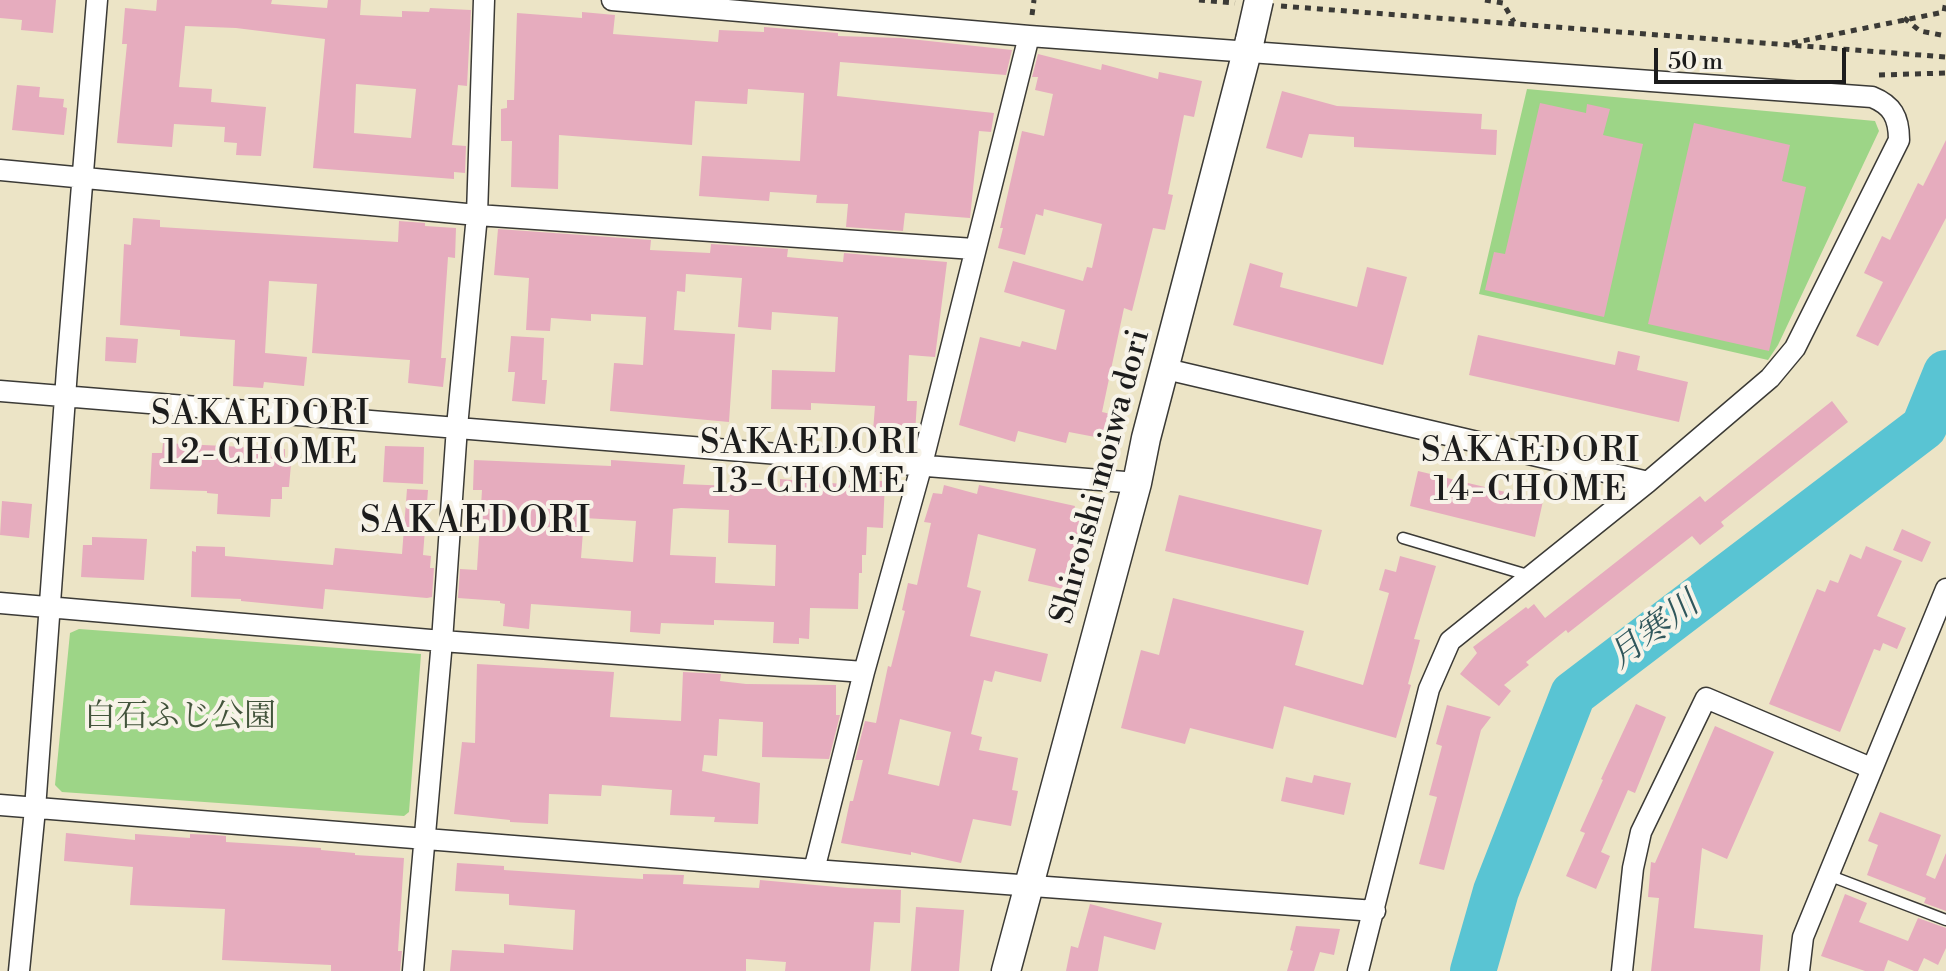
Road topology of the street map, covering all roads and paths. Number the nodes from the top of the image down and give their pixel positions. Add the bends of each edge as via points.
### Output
1 (97, 0) edge
2 (484, 0) edge
3 (612, 0) edge
4 (1199, 0) edge
5 (1485, 0) edge
6 (1946, 1) edge
7 (1261, 3) edge
8 (1904, 18) junction
9 (1514, 23) junction
10 (1029, 36) junction
11 (1946, 36) edge
12 (1784, 45) junction
13 (1249, 46) junction
14 (1946, 57) edge
15 (0, 170) edge
16 (82, 179) junction
17 (477, 215) junction
18 (974, 249) junction
19 (1166, 369) junction
20 (0, 391) edge
21 (65, 398) junction
22 (457, 427) junction
23 (922, 464) junction
24 (1648, 482) junction
25 (1137, 483) junction
26 (1403, 538) dead end
27 (1531, 576) junction
28 (1946, 589) edge
29 (0, 603) edge
30 (50, 608) junction
31 (442, 641) junction
32 (864, 672) junction
33 (1871, 768) junction
34 (0, 805) edge
35 (35, 809) junction
36 (425, 838) junction
37 (814, 870) junction
38 (1828, 875) junction
39 (1029, 885) junction
40 (1375, 911) junction
41 (1946, 920) edge
42 (19, 971) edge
43 (413, 971) edge
44 (1006, 971) edge
45 (1358, 971) edge
46 (1622, 971) edge
47 (1799, 971) edge

1 - 16 street
2 - 17 street
3 - 10 street
4 - 7 path
5 - 9 path via 1503,3
6 - 8 path via 1944,12
7 - 9 path
7 - 13 main road, Shiroishi moiwa dori, bridge
8 - 11 path via 1920,31
8 - 12 path
9 - 12 path
10 - 13 street
10 - 18 street
12 - 14 path
13 - 19 main road, Shiroishi moiwa dori
13 - 24 street via 1872,97 1887,103 1899,122 1899,140 1795,348 1770,378
15 - 16 street
16 - 17 street
16 - 21 street
17 - 18 street
17 - 22 street
18 - 23 street
19 - 24 street
19 - 25 main road, Shiroishi moiwa dori
20 - 21 street
21 - 22 street
21 - 30 street
22 - 23 street
22 - 31 street
23 - 25 street
23 - 32 street
24 - 27 street
25 - 39 main road, Shiroishi moiwa dori
26 - 27 lane
27 - 40 street via 1450,641 1429,689
28 - 33 street
29 - 30 street
30 - 31 street
30 - 35 street
31 - 32 street
31 - 36 street
32 - 37 street
33 - 38 street
33 - 46 street via 1706,698 1641,832
34 - 35 street
35 - 36 street
35 - 42 street
36 - 37 street
36 - 43 street
37 - 39 street
38 - 41 lane
38 - 47 street via 1803,937
39 - 40 street
39 - 44 main road, Shiroishi moiwa dori
40 - 45 street

